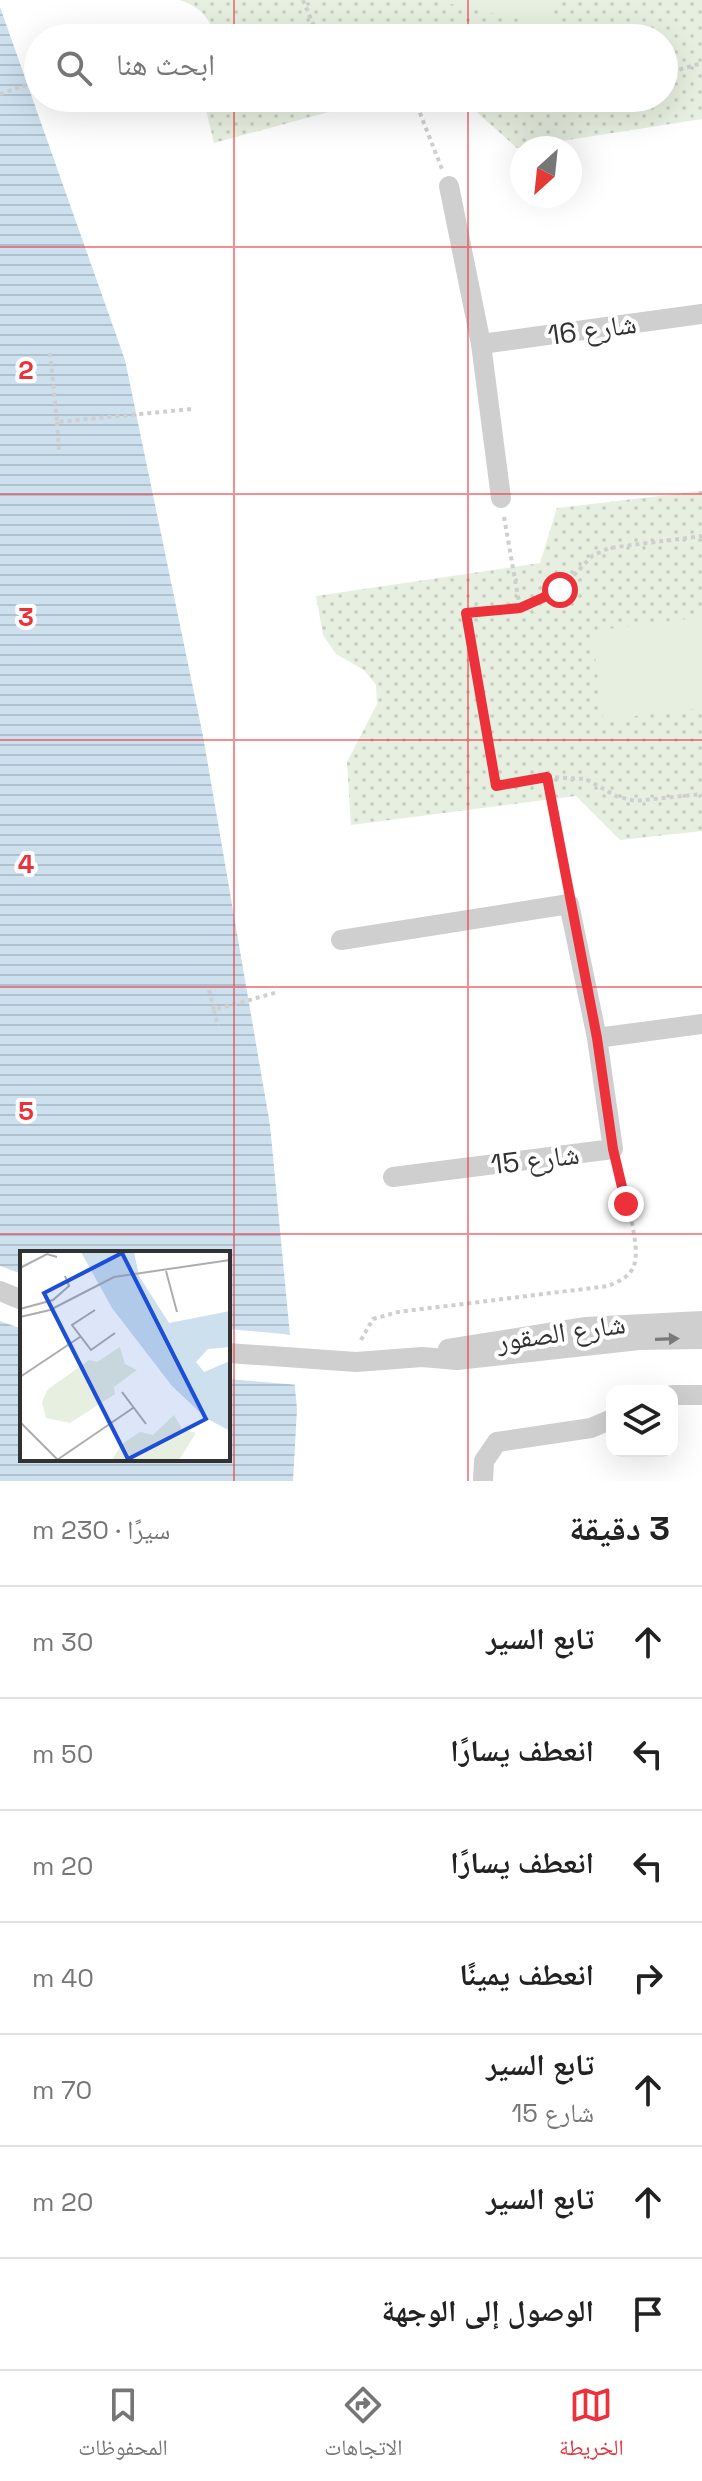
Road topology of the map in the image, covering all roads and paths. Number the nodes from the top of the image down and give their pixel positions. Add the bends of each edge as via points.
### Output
1 (303, 0) edge
2 (313, 24) edge
3 (702, 63) edge
4 (678, 70) edge
5 (24, 86) edge
6 (0, 94) edge
7 (420, 112) edge
8 (449, 186) joint
9 (702, 314) edge
10 (481, 344) junction
11 (50, 353) dead end
12 (192, 409) dead end
13 (57, 422) junction
14 (59, 450) dead end
15 (501, 498) joint
16 (702, 536) edge
17 (520, 608) junction
18 (547, 777) junction
19 (702, 794) edge
20 (569, 904) junction
21 (341, 940) dead end
22 (209, 990) dead end
23 (278, 992) dead end
24 (214, 1010) junction
25 (702, 1024) edge
26 (218, 1026) dead end
27 (597, 1038) junction
28 (613, 1149) junction
29 (393, 1177) dead end
30 (0, 1291) edge
31 (20, 1299) edge
32 (702, 1321) edge
33 (702, 1339) edge
34 (230, 1353) edge
35 (422, 1357) junction
36 (356, 1362) junction
37 (678, 1395) edge
38 (702, 1395) edge
39 (606, 1422) edge
40 (483, 1481) edge

1 - 2 path
3 - 4 path
5 - 6 path
7 - 8 path
8 - 10 street
9 - 10 street, شارع 16
10 - 15 street
11 - 13 path
12 - 13 path
13 - 14 path
15 - 17 path
16 - 17 path via 609,548 592,556 560,590
17 - 18 path via 466,613 496,786
18 - 19 path via 586,779 635,801
18 - 20 path
20 - 21 street
20 - 27 street, شارع 15
22 - 24 path
23 - 24 path
24 - 26 path
25 - 27 street
27 - 28 street, شارع 15
28 - 29 street, شارع 15
28 - 36 path via 636,1247 634,1267 622,1280 373,1319
30 - 31 street
32 - 35 street, شارع الصقور via 586,1327
35 -> 33 street, شارع الصقور via 457,1360 639,1340
34 - 36 street, شارع الصقور
35 - 36 street, شارع الصقور
37 - 38 street
39 - 40 street via 497,1442 487,1453

